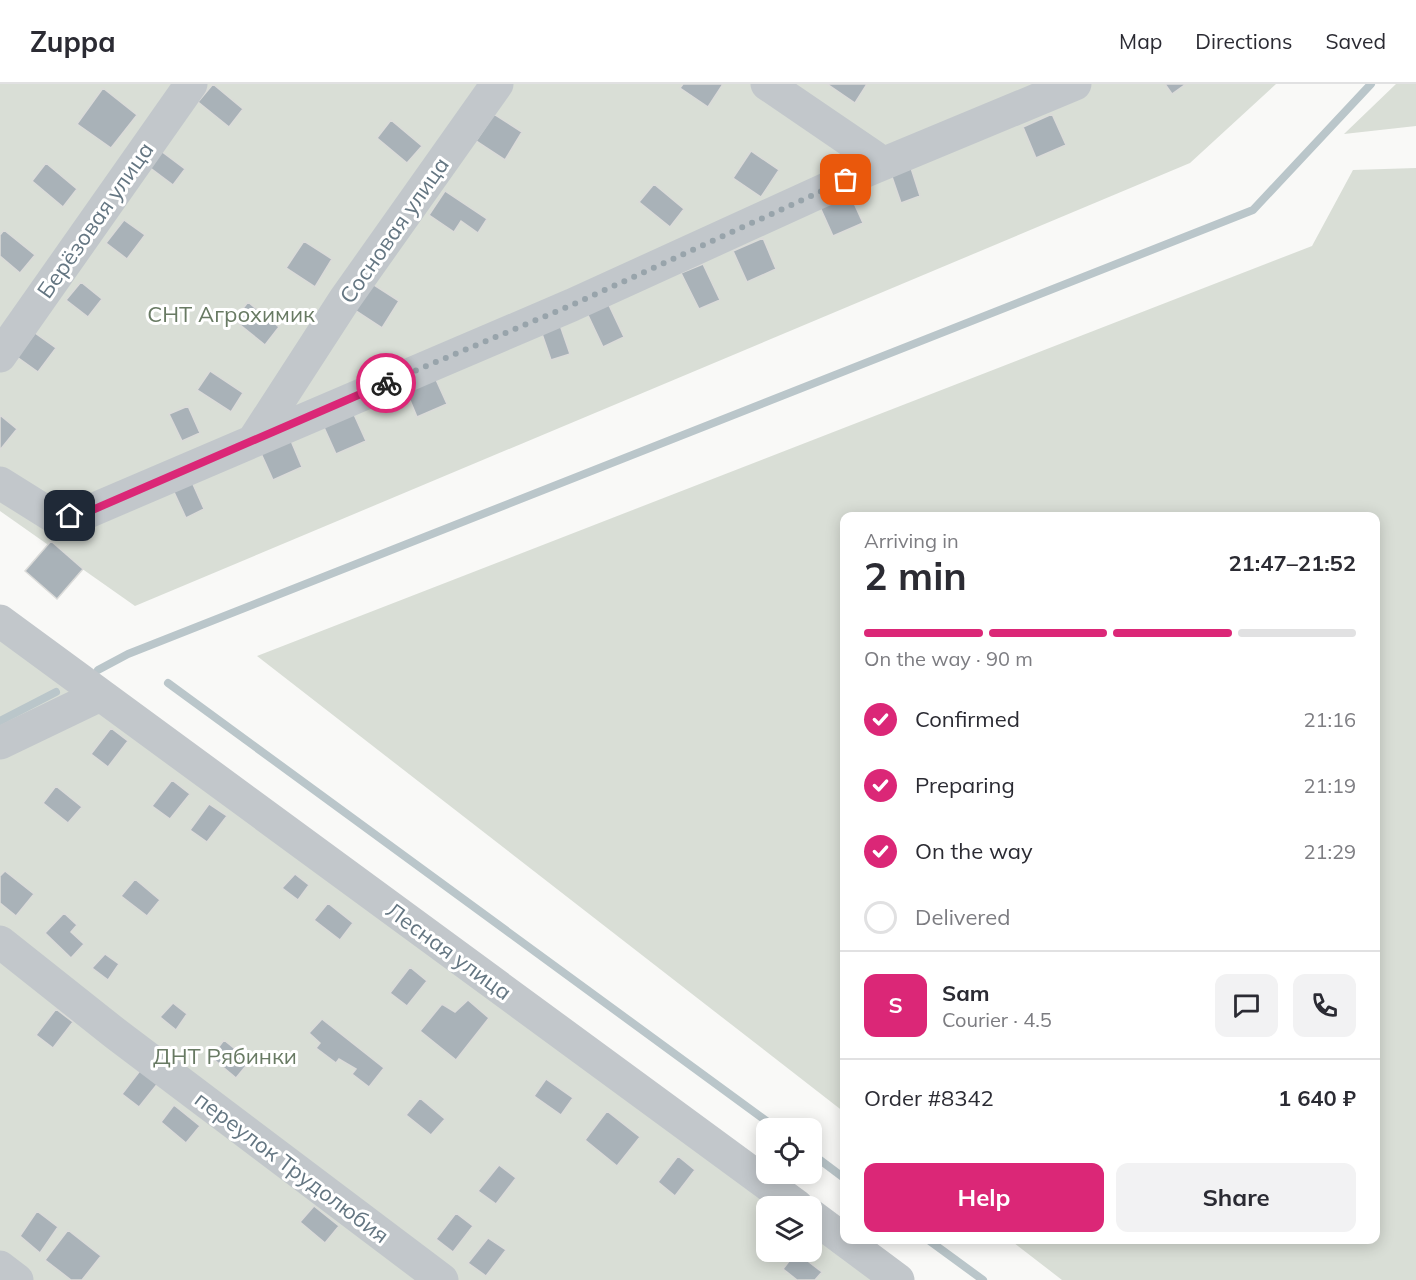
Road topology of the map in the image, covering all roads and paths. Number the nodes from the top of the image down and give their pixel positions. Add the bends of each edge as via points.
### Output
1 (191, 84) edge
2 (497, 84) edge
3 (768, 84) edge
4 (1075, 84) edge
5 (868, 170) junction
6 (0, 356) edge
7 (255, 438) junction
8 (0, 483) edge
9 (0, 621) edge
10 (100, 695) junction
11 (0, 743) edge
12 (0, 942) edge
13 (783, 1196) edge
14 (822, 1224) edge
15 (840, 1238) edge
16 (847, 1244) edge
17 (0, 1267) edge
18 (889, 1277) edge
19 (17, 1280) edge
20 (442, 1280) edge

1 - 6 street, Берёзовая улица
2 - 7 street, Сосновая улица via 345,299
3 - 5 street via 874,157
4 - 5 street
5 - 7 street via 572,305
7 - 8 street via 83,514 56,518
9 - 10 street, Лесная улица
10 - 11 street
10 - 13 street, Лесная улица
12 - 20 street, переулок Трудолюбия
14 - 15 street
16 - 18 street
17 - 19 street

